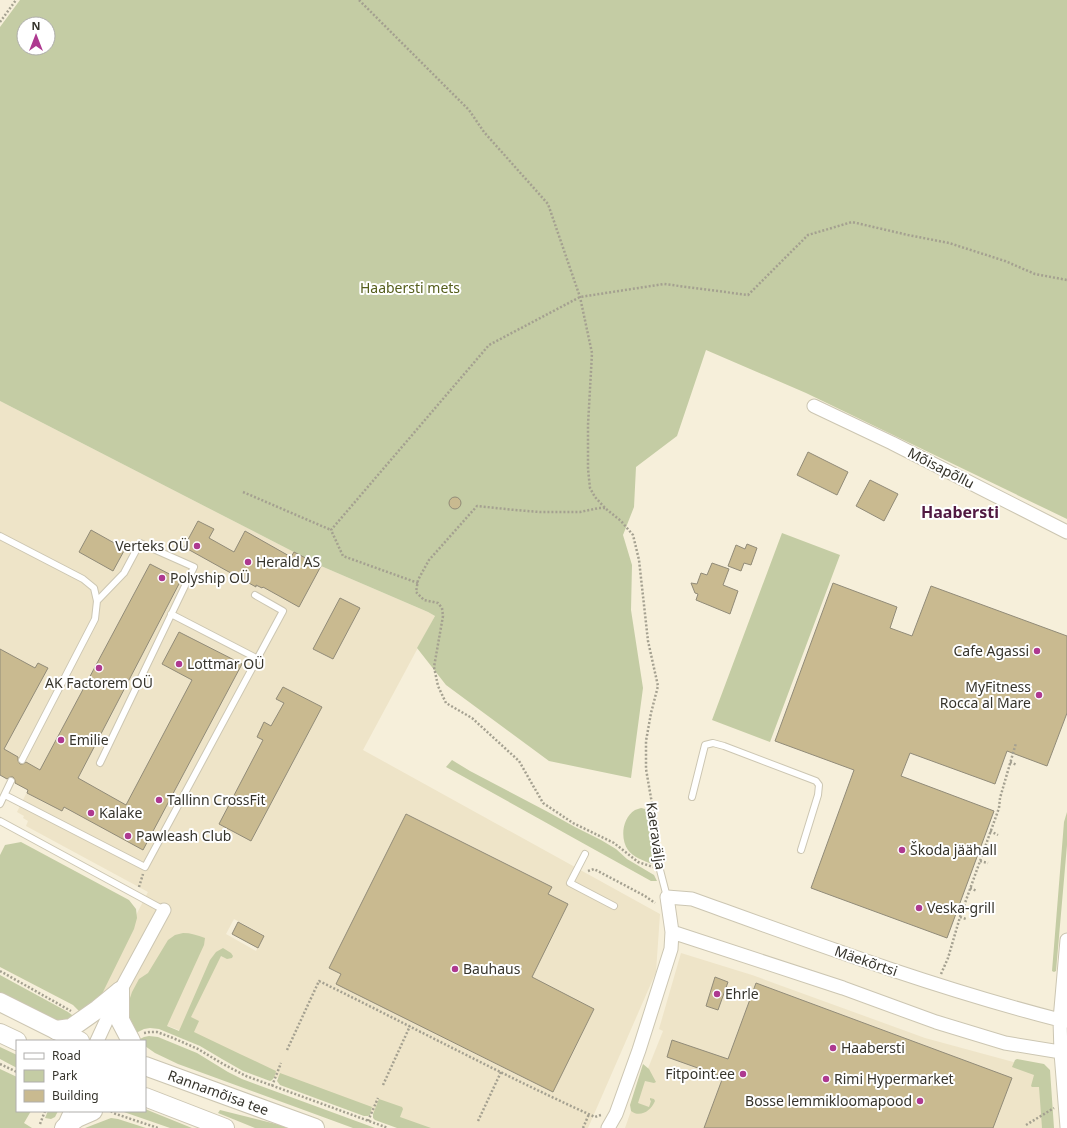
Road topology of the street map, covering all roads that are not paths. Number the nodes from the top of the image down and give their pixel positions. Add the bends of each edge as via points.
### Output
1 (814, 406) dead end
2 (1067, 532) edge
3 (0, 536) edge
4 (255, 595) dead end
5 (97, 601) junction
6 (171, 614) junction
7 (258, 659) junction
8 (22, 760) dead end
9 (100, 763) dead end
10 (11, 781) dead end
11 (5, 795) junction
12 (692, 797) dead end
13 (0, 804) edge
14 (0, 822) edge
15 (801, 850) dead end
16 (585, 854) dead end
17 (660, 870) road end
18 (661, 900) junction
19 (614, 906) dead end
20 (164, 910) joint
21 (672, 932) junction
22 (1067, 940) edge
23 (120, 991) junction
24 (0, 1002) edge
25 (1064, 1020) edge
26 (56, 1030) junction
27 (0, 1033) edge
28 (134, 1038) edge
29 (78, 1040) edge
30 (97, 1040) edge
31 (16, 1041) edge
32 (146, 1053) edge
33 (1064, 1053) edge
34 (146, 1066) edge
35 (189, 1083) junction
36 (147, 1098) edge
37 (67, 1112) edge
38 (91, 1112) edge
39 (1067, 1127) edge
40 (59, 1128) edge
41 (64, 1128) edge
42 (225, 1128) edge
43 (315, 1128) edge
44 (608, 1128) edge

1 - 2 street, Mõisapõllu
3 - 5 lane via 83,579 94,588
4 - 7 lane via 283,611
5 - 6 lane via 124,573 140,543 194,567
5 - 8 lane via 95,619
6 - 7 lane
6 - 9 lane
7 - 11 lane via 145,867
10 - 11 lane
11 - 13 lane
12 - 15 lane via 705,745 713,743 816,781 819,785 818,795
14 - 20 lane
16 - 19 lane via 570,883
17 - 18 lane, Kaeravälja
18 - 21 street, Kaeravälja
18 - 25 street, Mäekõrtsi via 692,899 941,986
20 - 23 street
21 - 33 street via 843,988 936,1022 1006,1043
21 - 44 street, Kaeravälja via 667,964 616,1114
22 - 25 street
23 - 26 main road via 71,1028
23 - 28 main road via 120,1020
23 - 30 street
24 - 26 main road
25 - 33 street
26 - 29 main road
27 - 31 main road
32 - 35 main road via 174,1067
33 - 39 street
34 - 35 main road, Rannamõisa tee
35 - 43 main road, Rannamõisa tee
36 - 42 main road, Rannamõisa tee
37 - 40 lane
38 - 41 main road

